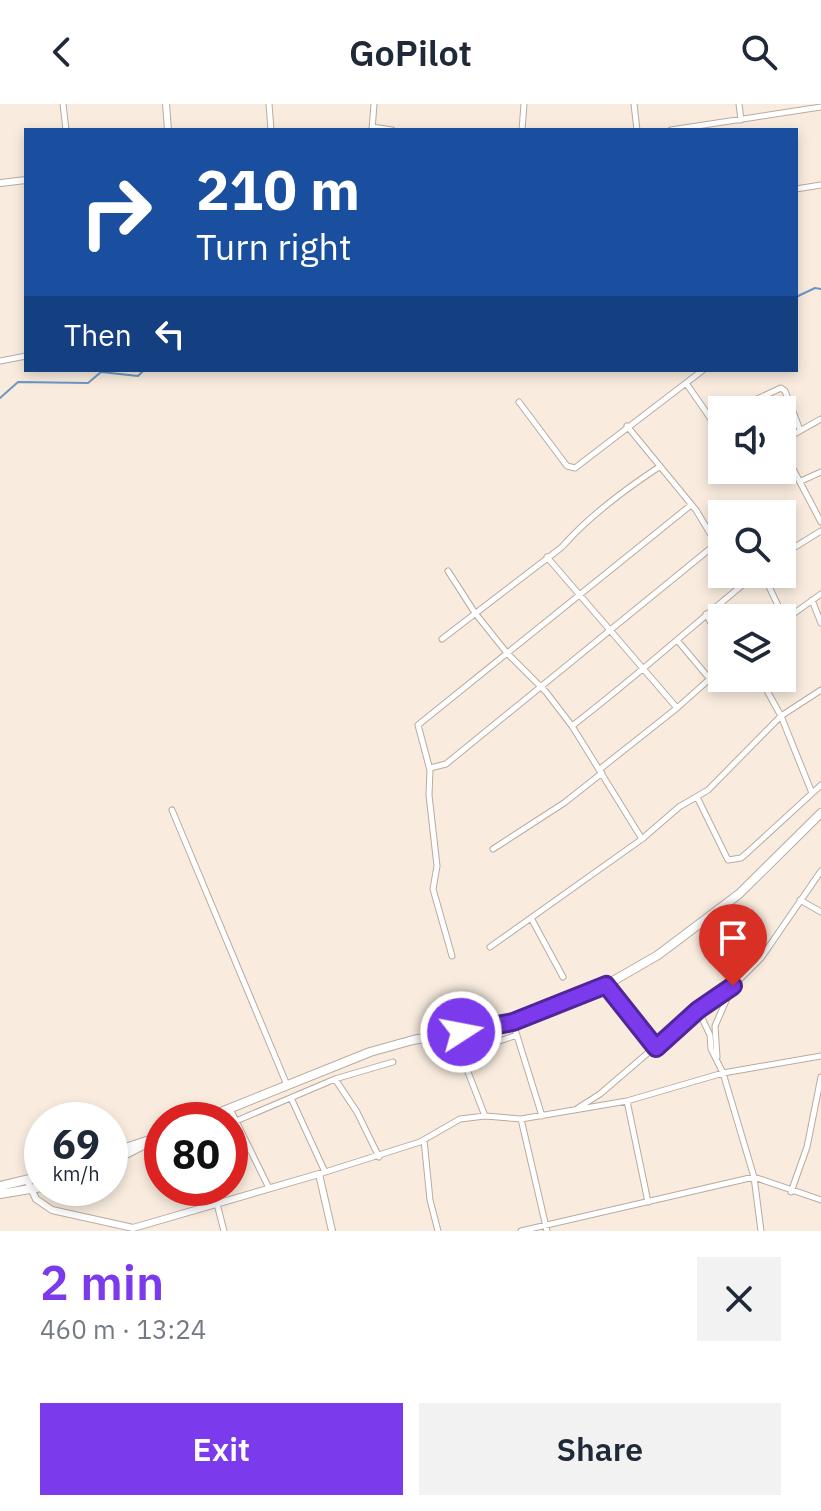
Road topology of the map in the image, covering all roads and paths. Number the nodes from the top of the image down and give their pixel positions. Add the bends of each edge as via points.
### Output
1 (63, 104) edge
2 (166, 104) edge
3 (269, 104) edge
4 (374, 104) edge
5 (524, 104) edge
6 (634, 104) edge
7 (739, 104) edge
8 (821, 107) edge
9 (741, 120) junction
10 (66, 128) edge
11 (168, 128) edge
12 (271, 128) edge
13 (372, 128) edge
14 (522, 128) edge
15 (637, 128) edge
16 (685, 128) edge
17 (24, 180) edge
18 (0, 183) edge
19 (821, 185) edge
20 (798, 189) edge
21 (24, 356) edge
22 (0, 361) edge
23 (700, 372) edge
24 (686, 383) junction
25 (764, 396) edge
26 (787, 396) edge
27 (519, 402) dead end
28 (708, 413) edge
29 (821, 419) edge
30 (796, 420) edge
31 (627, 426) junction
32 (800, 430) junction
33 (796, 432) edge
34 (659, 467) junction
35 (796, 472) edge
36 (821, 472) edge
37 (801, 481) junction
38 (691, 505) junction
39 (821, 522) edge
40 (708, 526) edge
41 (821, 531) edge
42 (796, 546) edge
43 (708, 551) edge
44 (547, 557) junction
45 (448, 571) dead end
46 (738, 588) edge
47 (821, 594) edge
48 (579, 596) junction
49 (812, 600) junction
50 (796, 612) edge
51 (475, 613) junction
52 (706, 614) junction
53 (708, 618) edge
54 (821, 623) edge
55 (611, 631) junction
56 (442, 639) dead end
57 (677, 640) junction
58 (507, 653) junction
59 (644, 670) junction
60 (708, 677) edge
61 (708, 679) edge
62 (540, 688) junction
63 (821, 690) edge
64 (768, 692) edge
65 (677, 708) junction
66 (781, 716) junction
67 (572, 726) junction
68 (430, 768) junction
69 (601, 771) junction
70 (821, 785) edge
71 (812, 793) junction
72 (697, 797) junction
73 (172, 810) dead end
74 (821, 813) edge
75 (642, 839) junction
76 (493, 849) dead end
77 (821, 871) edge
78 (800, 900) junction
79 (722, 908) junction
80 (821, 912) edge
81 (531, 918) junction
82 (490, 947) dead end
83 (452, 956) dead end
84 (761, 958) junction
85 (563, 977) dead end
86 (606, 985) junction
87 (733, 986) junction
88 (698, 1010) junction
89 (513, 1022) junction
90 (712, 1034) junction
91 (517, 1035) junction
92 (656, 1048) junction
93 (821, 1056) edge
94 (393, 1062) dead end
95 (723, 1073) junction
96 (821, 1077) edge
97 (335, 1079) junction
98 (287, 1085) junction
99 (291, 1098) junction
100 (627, 1101) junction
101 (244, 1102) edge
102 (576, 1109) junction
103 (248, 1116) edge
104 (485, 1116) junction
105 (542, 1116) junction
106 (521, 1119) junction
107 (424, 1140) junction
108 (248, 1145) edge
109 (379, 1157) junction
110 (322, 1173) junction
111 (754, 1177) junction
112 (24, 1184) edge
113 (24, 1185) edge
114 (0, 1186) edge
115 (269, 1188) junction
116 (791, 1192) junction
117 (0, 1194) edge
118 (248, 1194) edge
119 (821, 1200) edge
120 (648, 1202) junction
121 (43, 1206) edge
122 (211, 1206) edge
123 (218, 1206) edge
124 (111, 1228) edge
125 (547, 1228) edge
126 (224, 1231) edge
127 (332, 1231) edge
128 (438, 1231) edge
129 (521, 1231) edge
130 (761, 1231) edge

1 - 10 street
2 - 11 street
3 - 12 street
4 - 13 street
5 - 14 street
6 - 15 street
7 - 9 street
8 - 9 street
9 - 16 street
17 - 18 street
19 - 20 street
21 - 22 street
23 - 24 street
24 - 28 street
24 - 31 street
25 - 26 street via 781,388
27 - 31 street via 570,468
29 - 32 street
30 - 32 street
31 - 34 street
32 - 33 street
34 - 38 street
34 - 44 street
35 - 37 street
36 - 37 street
37 - 39 street
38 - 40 street
38 - 48 street
41 - 42 street
43 - 55 street
44 - 48 street
44 - 51 street
45 - 51 street
46 - 52 street
47 - 49 street
48 - 55 street
48 - 58 street
49 - 50 street
49 - 54 street
51 - 56 street
51 - 58 street
52 - 53 street
52 - 57 street
55 - 59 street
55 - 62 street
57 - 59 street
57 - 60 street
58 - 62 street
58 - 68 street via 418,725
59 - 65 street
59 - 67 street
61 - 65 street
62 - 67 street
62 - 68 street via 446,764
63 - 66 street
64 - 66 street
65 - 69 street
66 - 71 street
66 - 72 street
67 - 69 street
68 - 83 street via 437,866 433,889
69 - 75 street
69 - 76 street via 554,811
70 - 71 street
71 - 72 street via 741,858 728,860
72 - 75 street
73 - 98 street
74 - 79 highway
75 - 81 street
77 - 78 street
78 - 80 street
78 - 84 street
79 - 84 street
79 - 86 highway
81 - 82 street
81 - 85 street
84 - 87 street
86 - 89 highway
86 - 92 street
87 - 88 street
87 - 90 street
88 - 90 street
88 - 92 street
89 - 91 street
89 - 98 highway via 413,1040
90 - 95 street
91 - 104 street via 461,1054
91 - 105 street
92 - 102 street
93 - 95 street
94 - 97 street
95 - 100 street
95 - 111 street
96 - 116 street via 807,1147
97 - 99 street
97 - 109 street
98 - 101 highway
99 - 103 street
99 - 110 street
100 - 102 street
100 - 120 street
102 - 105 street
104 - 106 street
104 - 107 street via 451,1123
105 - 106 street
106 - 125 street
107 - 109 street
107 - 128 street
108 - 115 street
109 - 110 street
110 - 115 street
110 - 127 street
111 - 116 street
111 - 120 street
111 - 130 street
112 - 114 highway
113 - 117 highway
115 - 118 street
116 - 119 street
120 - 125 street
121 - 124 street
122 - 124 street via 141,1228
123 - 126 street
125 - 129 street

